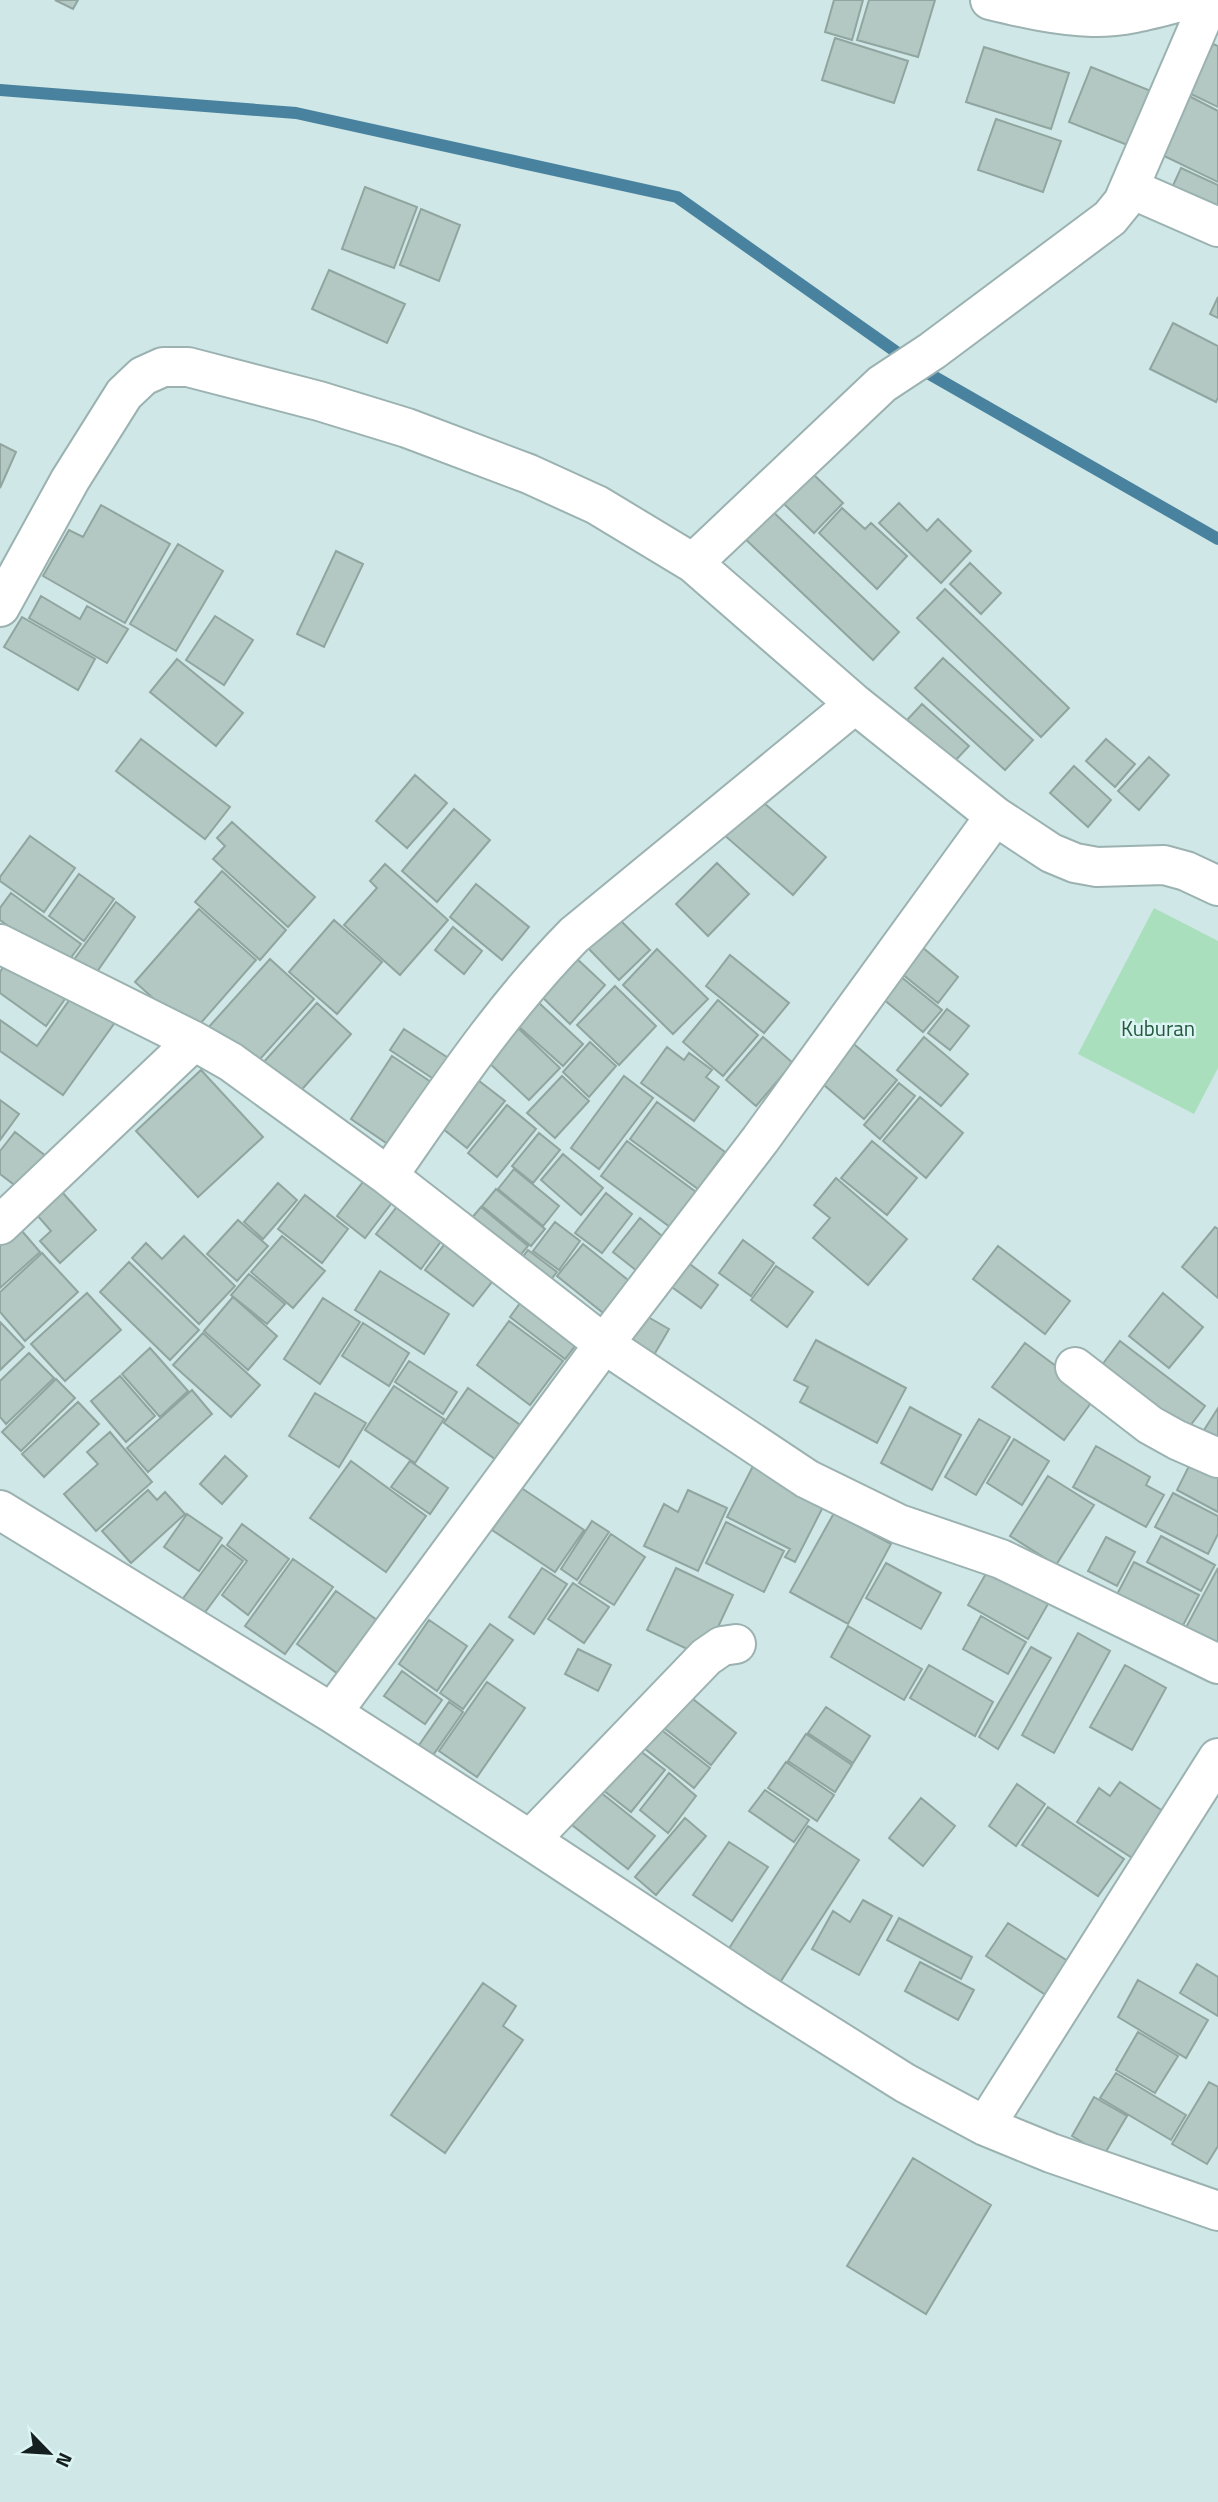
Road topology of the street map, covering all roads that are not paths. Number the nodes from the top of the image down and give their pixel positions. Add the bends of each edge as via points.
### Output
1 (989, 0) edge
2 (1188, 0) edge
3 (1210, 0) edge
4 (1129, 188) junction
5 (1218, 227) edge
6 (694, 563) junction
7 (0, 607) edge
8 (855, 704) junction
9 (995, 816) junction
10 (1218, 886) edge
11 (0, 944) edge
12 (194, 1041) junction
13 (388, 1176) junction
14 (0, 1225) edge
15 (604, 1344) junction
16 (1075, 1367) dead end
17 (1218, 1458) edge
18 (0, 1510) edge
19 (736, 1644) dead end
20 (1218, 1664) edge
21 (332, 1713) junction
22 (1218, 1758) edge
23 (530, 1840) junction
24 (985, 2126) junction
25 (1214, 2203) edge

1 - 2 street via 1092,17
3 - 4 street
4 - 5 street
4 - 6 street via 1104,223 882,384
6 - 7 street via 597,505 470,450 319,401 188,367 163,367 143,376 124,394
6 - 8 street
8 - 9 street
8 - 13 street via 574,935 540,969
9 - 10 street via 1051,853 1075,863 1097,867 1164,865
9 - 15 street via 760,1140
11 - 12 street
12 - 13 street via 262,1083
12 - 14 street
13 - 15 street
15 - 20 street via 807,1479 899,1524 1001,1559
15 - 21 street
16 - 17 street via 1150,1425
18 - 21 street
19 - 23 street via 722,1646 706,1657
21 - 23 street
22 - 24 street
23 - 24 street via 768,1997 905,2083
24 - 25 street via 1051,2153

